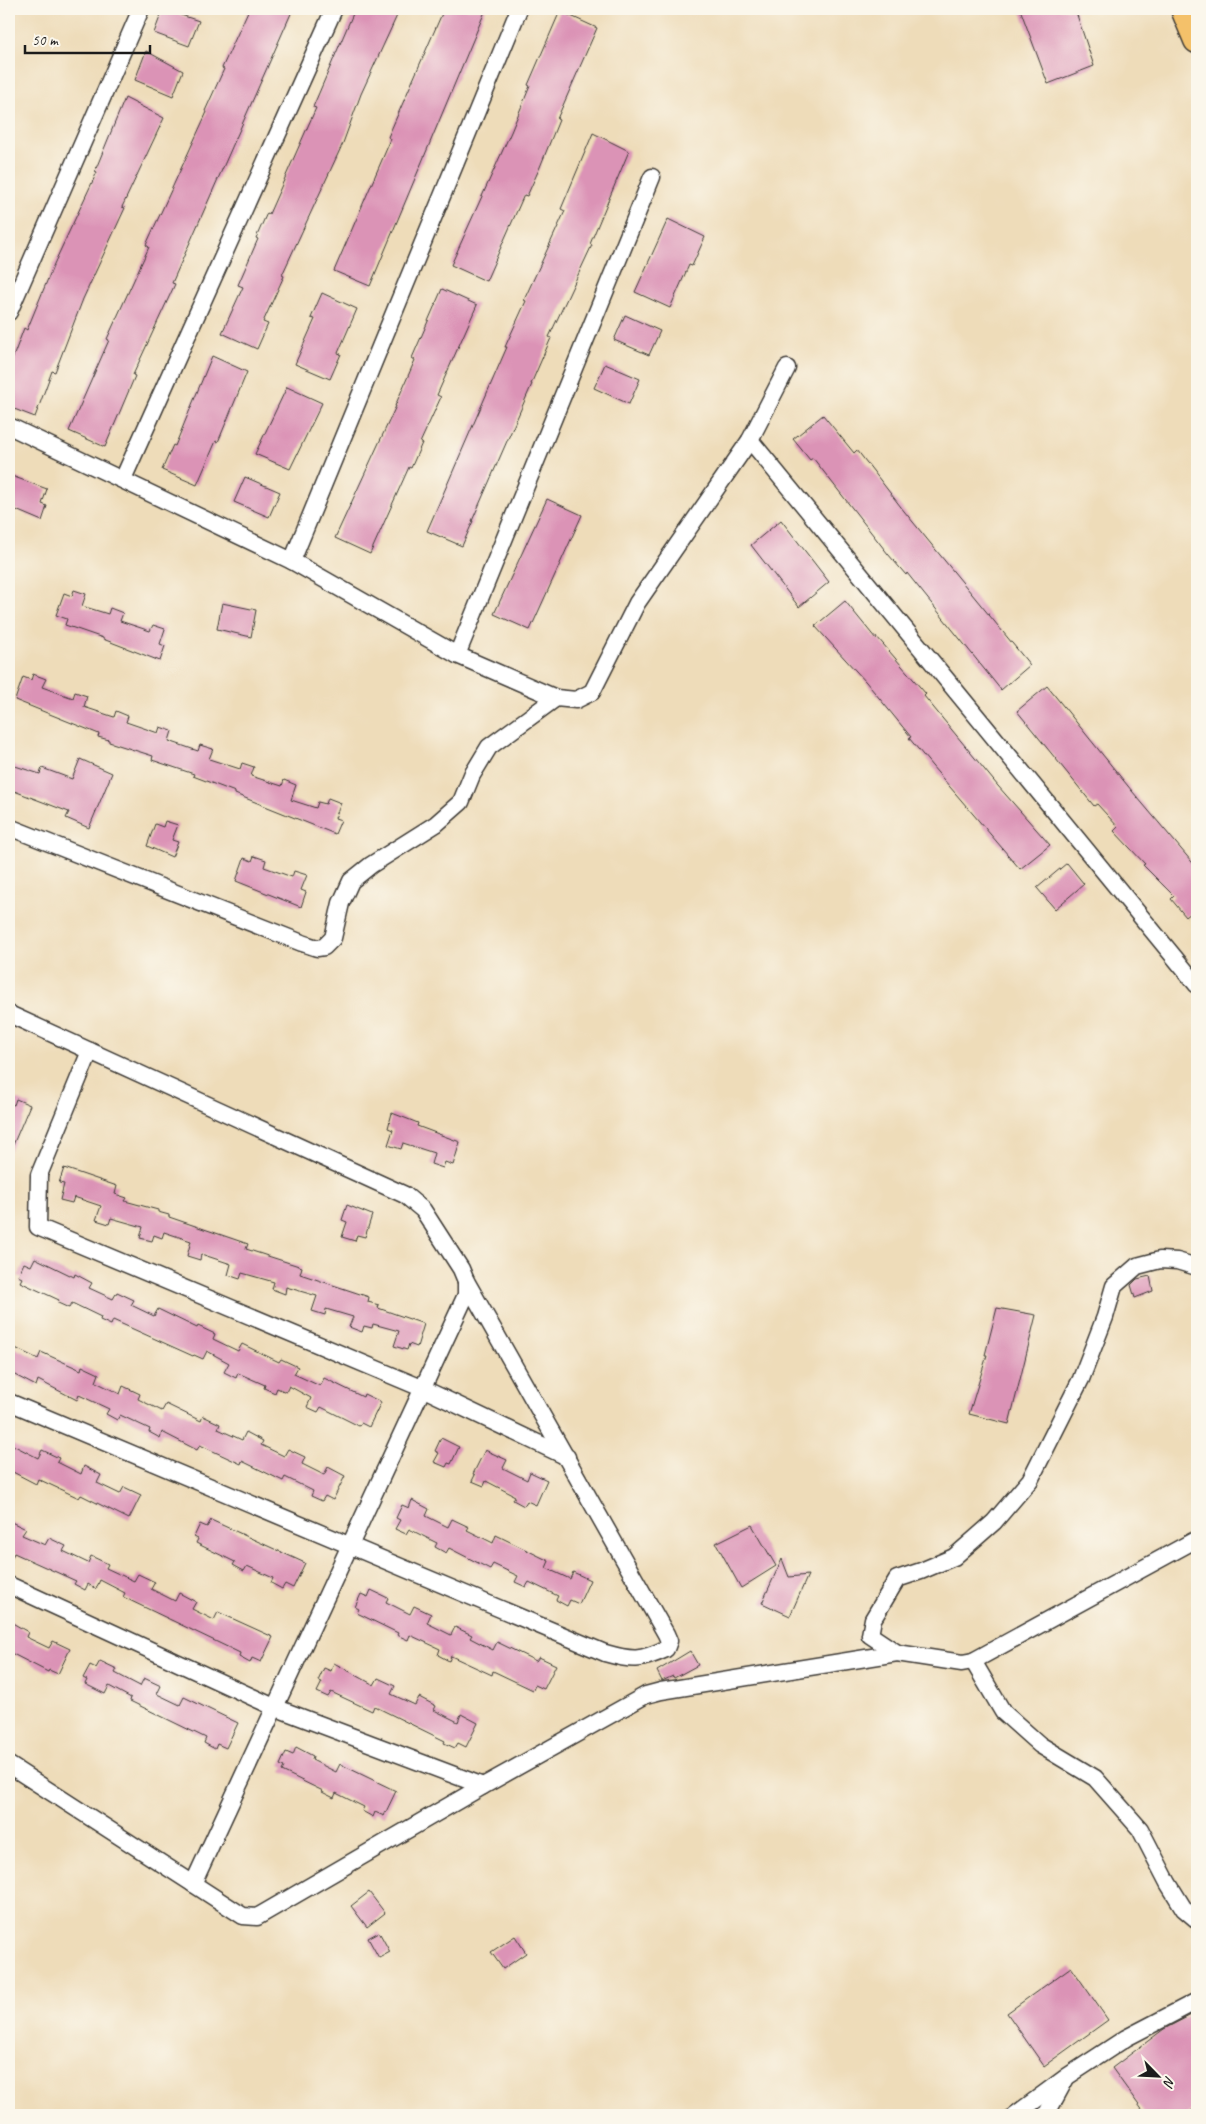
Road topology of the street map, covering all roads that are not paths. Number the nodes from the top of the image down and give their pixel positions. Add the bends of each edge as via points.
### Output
1 (141, 9) edge
2 (334, 9) edge
3 (520, 9) edge
4 (1184, 9) edge
5 (1197, 40) edge
6 (652, 177) dead end
7 (9, 312) edge
8 (787, 368) dead end
9 (9, 426) edge
10 (750, 440) junction
11 (123, 479) junction
12 (292, 561) junction
13 (457, 654) junction
14 (556, 698) junction
15 (9, 827) edge
16 (1197, 985) edge
17 (9, 1014) edge
18 (90, 1050) junction
19 (1197, 1267) edge
20 (466, 1281) junction
21 (424, 1389) junction
22 (9, 1402) edge
23 (567, 1457) junction
24 (1197, 1539) edge
25 (350, 1548) junction
26 (9, 1584) edge
27 (897, 1653) junction
28 (974, 1661) junction
29 (274, 1707) junction
30 (9, 1765) edge
31 (483, 1786) junction
32 (193, 1884) junction
33 (1197, 1920) edge
34 (1197, 2001) edge
35 (1068, 2076) junction
36 (1015, 2115) edge
37 (1046, 2115) edge

1 - 7 street
2 - 11 street
3 - 12 street
4 - 5 main road
6 - 13 street
8 - 10 street
9 - 11 street
10 - 14 street via 637,604 592,692 576,700
10 - 16 street
11 - 12 street
12 - 13 street
13 - 14 street
14 - 15 street via 488,747 462,802 436,824 370,865 351,882 341,903 333,938 324,947 302,943
17 - 18 street
18 - 20 street via 405,1195 423,1210 462,1268
18 - 21 street via 39,1175 38,1227
19 - 27 street via 1160,1260 1137,1266 1114,1286 1081,1379 1030,1480 994,1522 954,1558 897,1579 873,1619 870,1635
20 - 21 street via 466,1295
20 - 23 street
21 - 23 street
21 - 25 street
22 - 25 street
23 - 25 street via 666,1634 666,1649 644,1659 605,1653
24 - 28 street
25 - 29 street
26 - 29 street
27 - 28 street
27 - 31 street via 646,1695
28 - 33 street via 1003,1712 1040,1745 1095,1778 1140,1829 1184,1909
29 - 31 street
29 - 32 street
30 - 32 street
31 - 32 street via 257,1918 243,1916
34 - 35 street via 1126,2038
35 - 36 street
35 - 37 street

